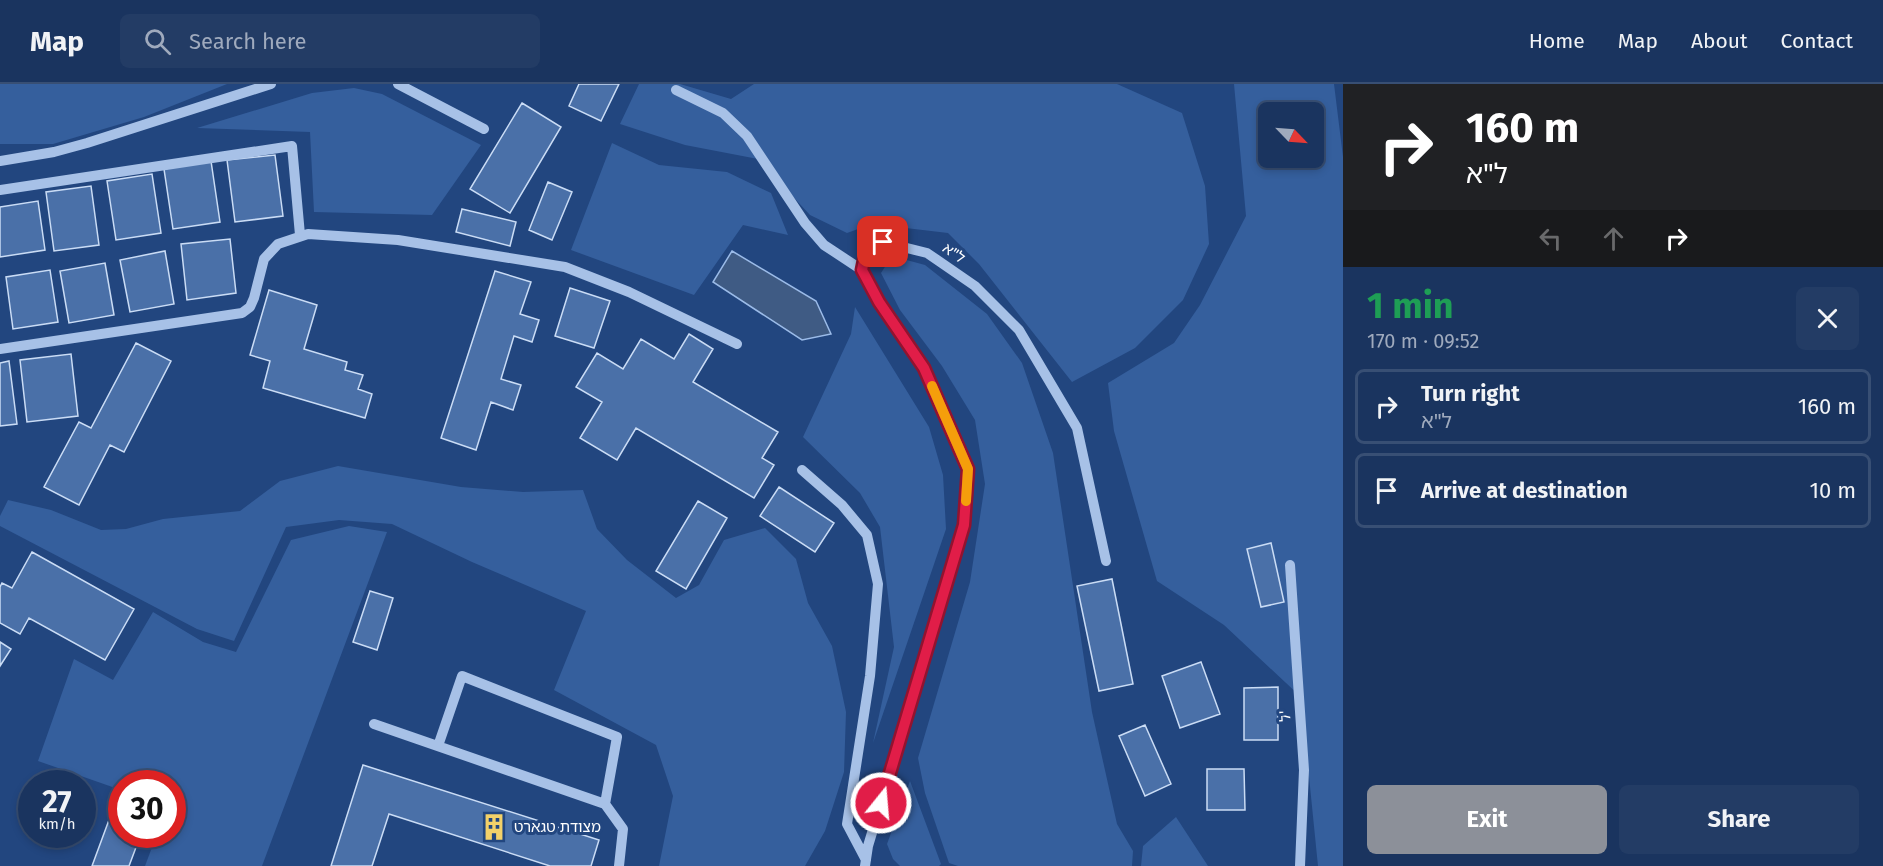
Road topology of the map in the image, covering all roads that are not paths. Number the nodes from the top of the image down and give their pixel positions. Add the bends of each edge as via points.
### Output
1 (272, 84) edge
2 (398, 84) edge
3 (676, 90) dead end
4 (484, 129) dead end
5 (0, 161) edge
6 (0, 190) edge
7 (300, 236) junction
8 (862, 270) junction
9 (737, 344) dead end
10 (0, 349) edge
11 (802, 470) dead end
12 (1106, 561) dead end
13 (1290, 565) dead end
14 (374, 724) dead end
15 (438, 746) junction
16 (605, 804) junction
17 (866, 863) edge
18 (619, 866) edge
19 (1300, 866) edge

1 - 5 street via 87,143
2 - 4 street
3 - 8 street via 723,114 747,136 811,230 824,245
6 - 7 street via 292,146
7 - 9 street via 398,240 565,267 629,292
7 - 10 street via 278,244 264,259 254,298 242,313
8 - 12 street, ל"א via 866,251 883,242 927,253 975,286 1019,330 1077,428
8 - 17 street via 924,368 968,469 964,525
11 - 17 street via 842,505 867,534 878,584 870,676 847,824
13 - 19 street, ל' via 1304,770
14 - 15 street
15 - 16 street
15 - 16 street via 462,676 617,737
16 - 18 street via 623,829

